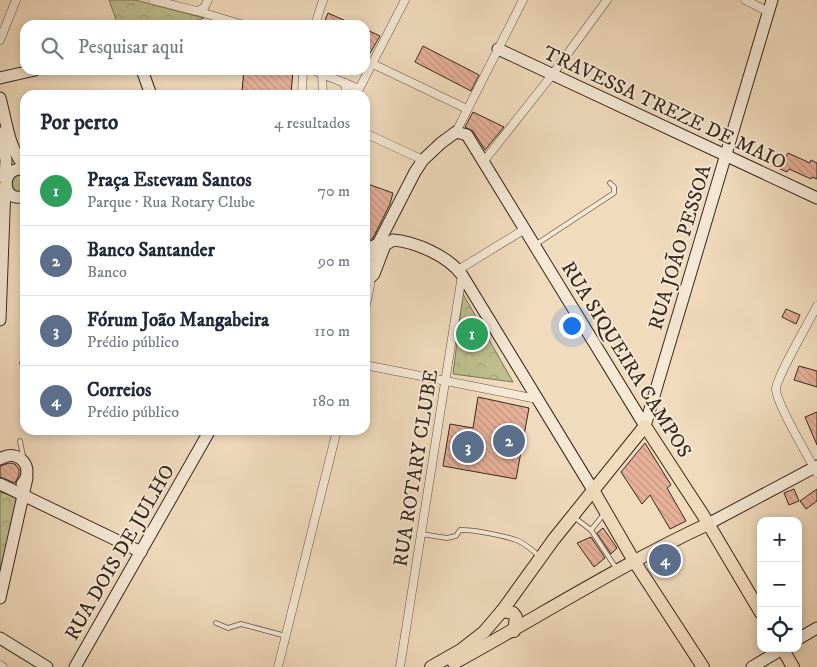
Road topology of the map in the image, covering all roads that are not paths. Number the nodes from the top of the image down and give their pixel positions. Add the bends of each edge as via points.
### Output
1 (16, 0) edge
2 (153, 0) edge
3 (208, 0) edge
4 (324, 0) edge
5 (405, 0) edge
6 (523, 0) edge
7 (607, 0) edge
8 (746, 0) edge
9 (772, 0) edge
10 (197, 11) junction
11 (769, 12) junction
12 (227, 20) edge
13 (317, 20) edge
14 (0, 40) edge
15 (498, 49) junction
16 (371, 63) joint
17 (20, 73) edge
18 (144, 75) edge
19 (303, 75) edge
20 (322, 75) edge
21 (325, 75) edge
22 (363, 75) edge
23 (552, 75) junction
24 (0, 78) edge
25 (345, 83) junction
26 (149, 90) edge
27 (302, 90) edge
28 (323, 90) edge
29 (346, 90) edge
30 (354, 90) edge
31 (358, 90) edge
32 (0, 98) edge
33 (468, 109) junction
34 (0, 126) edge
35 (456, 132) junction
36 (370, 135) edge
37 (726, 155) junction
38 (423, 160) junction
39 (20, 161) edge
40 (484, 161) junction
41 (20, 169) edge
42 (5, 182) junction
43 (610, 183) dead end
44 (20, 196) edge
45 (817, 198) edge
46 (389, 223) junction
47 (525, 229) junction
48 (400, 241) junction
49 (535, 245) junction
50 (371, 248) edge
51 (1, 259) edge
52 (460, 273) junction
53 (370, 275) edge
54 (817, 306) edge
55 (814, 319) edge
56 (0, 320) edge
57 (370, 366) edge
58 (446, 380) junction
59 (537, 398) junction
60 (645, 426) junction
61 (207, 435) edge
62 (336, 435) edge
63 (20, 441) dead end
64 (0, 459) edge
65 (26, 465) junction
66 (816, 469) edge
67 (27, 478) junction
68 (4, 486) edge
69 (593, 490) junction
70 (23, 494) junction
71 (605, 509) junction
72 (573, 516) junction
73 (708, 524) junction
74 (591, 530) junction
75 (421, 534) junction
76 (142, 552) junction
77 (541, 558) junction
78 (634, 561) junction
79 (618, 570) junction
80 (0, 598) edge
81 (757, 607) edge
82 (502, 611) junction
83 (216, 622) dead end
84 (817, 628) edge
85 (514, 631) junction
86 (286, 636) junction
87 (802, 637) edge
88 (0, 638) edge
89 (778, 652) edge
90 (784, 652) edge
91 (0, 665) edge
92 (4, 667) edge
93 (47, 667) edge
94 (75, 667) edge
95 (278, 667) edge
96 (400, 667) edge
97 (431, 667) edge
98 (447, 667) edge
99 (703, 667) edge
100 (752, 667) edge
101 (792, 667) edge

1 - 14 street
2 - 10 street
3 - 10 street via 204,8
4 - 13 street
5 - 16 street
6 - 15 street
7 - 23 street
8 - 11 street
9 - 11 street, RUA JOÃO PESSOA
10 - 12 street
11 - 37 street, RUA JOÃO PESSOA
15 - 23 street, TRAVESSA TREZE DE MAIO
15 - 33 street
16 - 33 street
17 - 24 street
18 - 26 street
19 - 27 street
20 - 28 street
21 - 25 street
22 - 31 street
23 - 37 street, TRAVESSA TREZE DE MAIO
23 - 40 street
25 - 29 street
25 - 30 street
32 - 39 street via 10,142
33 - 35 street
34 - 42 street via 6,160
35 - 38 street
35 - 40 street, RUA SIQUEIRA CAMPOS via 467,134
36 - 38 street
37 - 45 street, TRAVESSA TREZE DE MAIO
37 - 60 street, RUA JOÃO PESSOA
38 - 46 street
40 - 47 street, RUA SIQUEIRA CAMPOS
41 - 42 street via 10,172
42 - 44 street via 9,194
42 - 51 street
43 - 49 lane via 614,193
46 - 48 street via 389,232
46 - 50 street
47 - 49 street, RUA SIQUEIRA CAMPOS
47 - 52 street
48 - 52 street via 441,256
48 - 53 street via 390,241 385,245 377,270
49 - 60 street, RUA SIQUEIRA CAMPOS
51 - 56 street
52 - 58 street, RUA ROTARY CLUBE
52 - 59 street
54 - 55 street
55 - 66 street via 776,390 785,414
57 - 58 street
58 - 59 street
58 - 75 street, RUA ROTARY CLUBE
59 - 69 street
60 - 69 main road, RUA JOÃO PESSOA
60 - 73 main road, RUA SIQUEIRA CAMPOS
61 - 76 street, RUA DOIS DE JULHO
62 - 86 street
63 - 65 lane
64 - 65 street via 14,455
65 - 67 street
66 - 73 street
67 - 68 street via 17,487
67 - 70 street
68 - 70 street
69 - 71 main road
69 - 72 main road, RUA JOÃO PESSOA
70 - 76 street
70 - 80 street
71 - 74 lane
71 - 78 main road
72 - 74 lane
72 - 77 main road, RUA JOÃO PESSOA
73 - 78 main road
73 - 81 main road, RUA SIQUEIRA CAMPOS
74 - 79 lane
75 - 77 lane via 447,538 456,536 460,530 480,532 515,540
75 - 96 street, RUA ROTARY CLUBE
76 - 94 street, RUA DOIS DE JULHO
77 - 82 main road, RUA JOÃO PESSOA
78 - 79 main road
78 - 99 main road
79 - 85 main road
82 - 85 main road via 516,617
82 - 97 main road, RUA JOÃO PESSOA via 484,632
83 - 86 lane via 228,628 241,624
84 - 87 street
85 - 98 main road
86 - 95 street
88 - 93 street
89 - 100 street
90 - 101 main road
91 - 92 street

